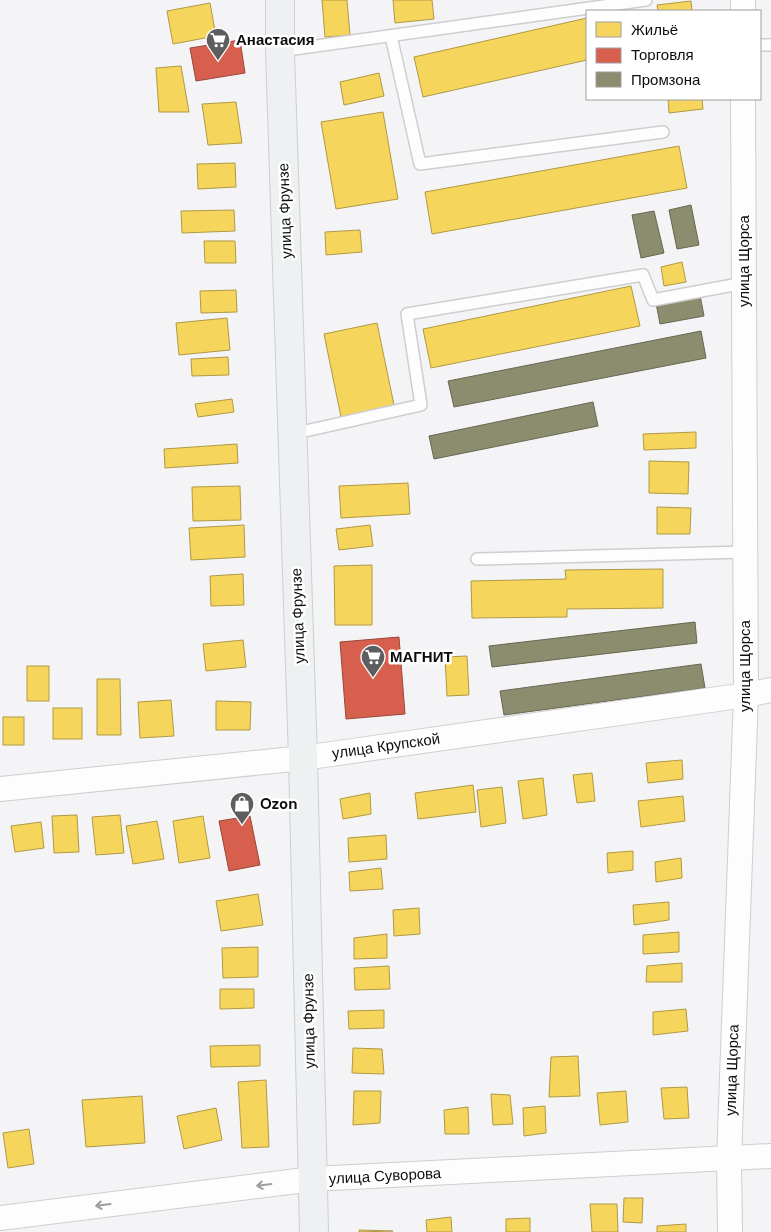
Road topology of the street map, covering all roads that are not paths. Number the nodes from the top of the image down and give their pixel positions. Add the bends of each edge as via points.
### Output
1 (280, 0) edge
2 (646, 0) edge
3 (391, 36) junction
4 (280, 51) junction
5 (743, 100) edge
6 (663, 132) dead end
7 (744, 283) junction
8 (292, 434) junction
9 (745, 552) junction
10 (477, 559) dead end
11 (771, 690) edge
12 (746, 695) junction
13 (303, 758) junction
14 (0, 789) edge
15 (771, 1156) edge
16 (729, 1160) junction
17 (313, 1179) junction
18 (0, 1218) edge
19 (314, 1232) edge
20 (730, 1232) edge

1 - 4 main road, улица Фрунзе
2 - 3 lane
3 - 4 lane
3 - 6 lane via 420,164
4 - 8 main road, улица Фрунзе
5 - 7 street, улица Щорса
7 - 8 lane via 653,300 643,275 407,314 421,405
7 - 9 street, улица Щорса
8 - 13 main road, улица Фрунзе
9 - 10 lane
9 - 12 street, улица Щорса
11 - 12 street, улица Крупской
12 - 13 street, улица Крупской
12 - 16 street, улица Щорса
13 - 14 street, улица Крупской
13 - 17 main road, улица Фрунзе
15 - 16 street, улица Суворова
16 - 17 street, улица Суворова
16 - 20 street, улица Щорса
17 -> 18 street, улица Суворова
17 - 19 main road, улица Фрунзе

